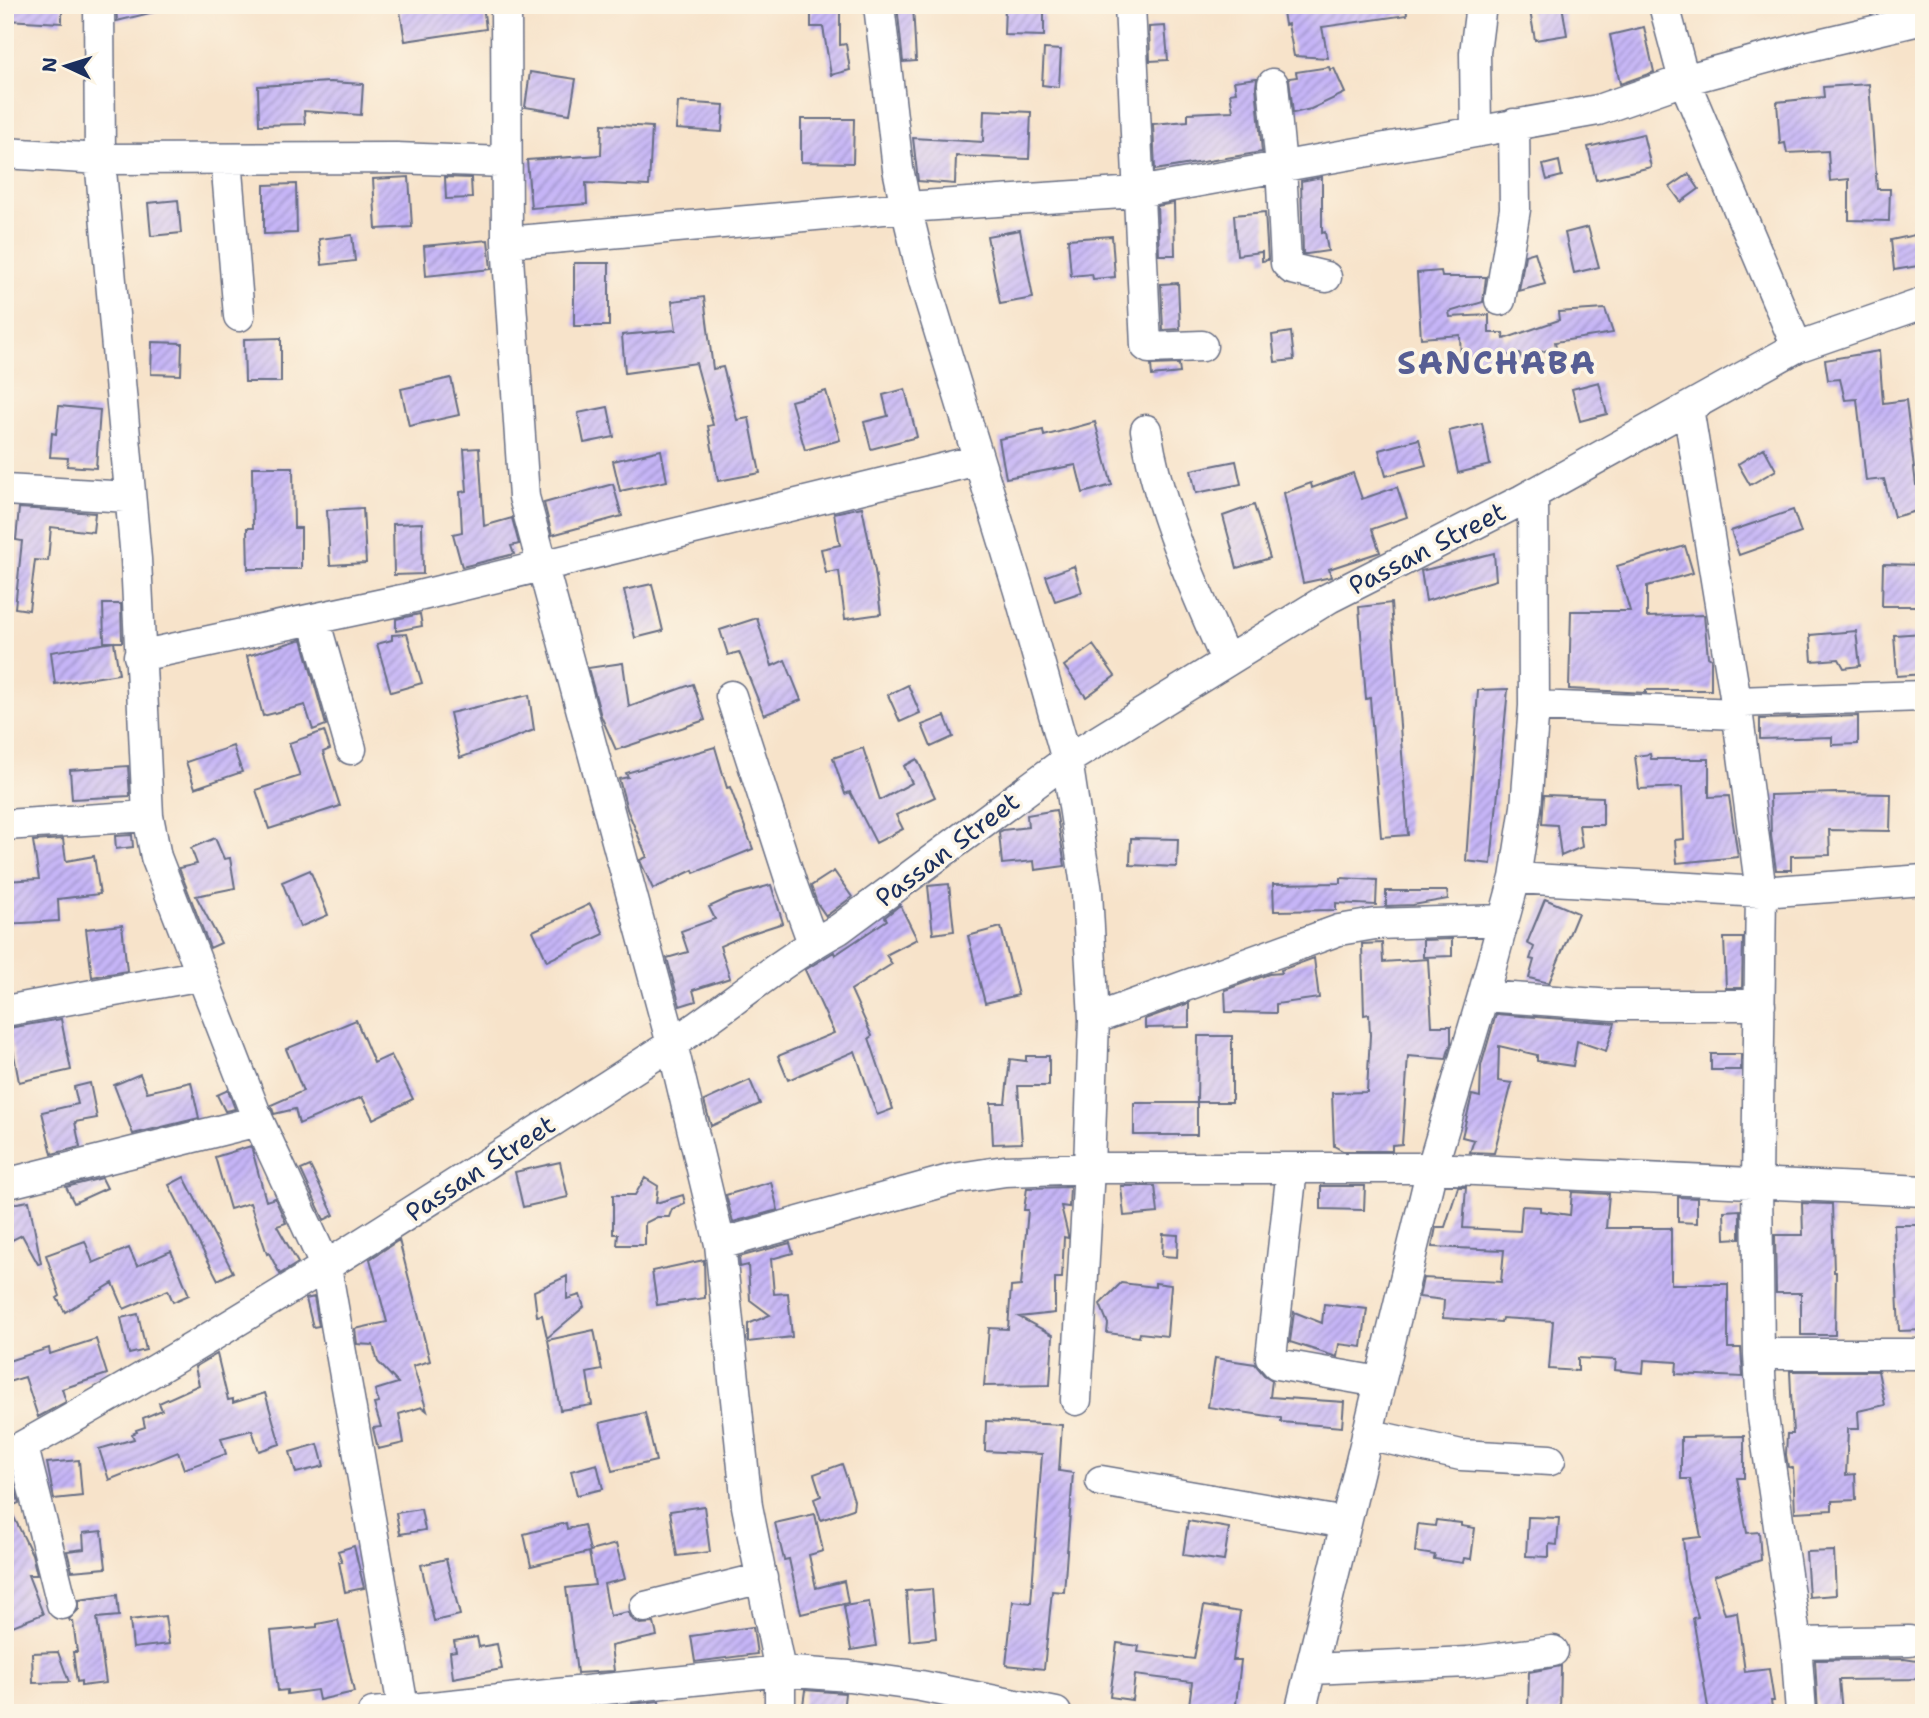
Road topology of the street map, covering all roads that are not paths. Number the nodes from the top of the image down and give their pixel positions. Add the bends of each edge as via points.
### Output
1 (99, 5) edge
2 (506, 5) edge
3 (879, 5) edge
4 (1130, 5) edge
5 (1481, 5) edge
6 (1664, 5) edge
7 (1924, 19) edge
8 (1684, 80) junction
9 (1273, 83) dead end
10 (1514, 124) junction
11 (1476, 131) junction
12 (5, 153) edge
13 (100, 159) junction
14 (226, 159) junction
15 (505, 162) junction
16 (1282, 166) junction
17 (1138, 192) junction
18 (906, 207) junction
19 (507, 242) junction
20 (1326, 277) dead end
21 (1500, 300) dead end
22 (1924, 303) edge
23 (239, 316) dead end
24 (1202, 346) dead end
25 (1797, 347) junction
26 (1688, 408) junction
27 (1146, 430) dead end
28 (978, 460) junction
29 (5, 490) edge
30 (1533, 494) junction
31 (130, 497) junction
32 (542, 565) junction
33 (314, 619) junction
34 (139, 656) junction
35 (1226, 660) junction
36 (731, 696) dead end
37 (1924, 696) edge
38 (1534, 706) junction
39 (1737, 708) junction
40 (351, 749) dead end
41 (1067, 760) junction
42 (148, 816) junction
43 (5, 825) edge
44 (1515, 878) junction
45 (1924, 880) edge
46 (1761, 892) junction
47 (1503, 920) junction
48 (813, 943) junction
49 (202, 975) junction
50 (1483, 996) junction
51 (1760, 1005) junction
52 (5, 1011) edge
53 (1094, 1019) junction
54 (672, 1044) junction
55 (1089, 1168) junction
56 (1432, 1168) junction
57 (1292, 1169) junction
58 (1757, 1182) junction
59 (5, 1184) edge
60 (1924, 1191) edge
61 (720, 1244) junction
62 (326, 1267) junction
63 (1759, 1354) junction
64 (1924, 1354) edge
65 (1379, 1382) junction
66 (1076, 1400) dead end
67 (1367, 1434) junction
68 (14, 1452) edge
69 (1550, 1460) dead end
70 (1101, 1481) dead end
71 (1346, 1523) junction
72 (762, 1578) junction
73 (62, 1604) dead end
74 (645, 1607) dead end
75 (1909, 1641) dead end
76 (1796, 1643) junction
77 (1553, 1651) dead end
78 (1311, 1670) junction
79 (780, 1671) junction
80 (404, 1711) edge
81 (373, 1713) edge
82 (780, 1713) edge
83 (1056, 1713) edge
84 (1300, 1713) edge
85 (1801, 1713) edge

1 - 13 street
2 - 15 street
3 - 18 street
4 - 17 street
5 - 11 street via 1475,53
6 - 8 street
7 - 8 street
8 - 10 street via 1598,110
8 - 25 street
9 - 16 street
10 - 11 street
10 - 21 street via 1515,208
11 - 16 street
12 - 13 street
13 - 14 street
13 - 31 street
14 - 15 street
14 - 23 street
15 - 19 street
16 - 17 street
16 - 20 street via 1286,263 1292,269
17 - 18 street
17 - 24 street via 1146,346
18 - 19 street
18 - 28 street
19 - 32 street via 524,497
22 - 25 street, Passan Street
25 - 26 street, Passan Street
26 - 30 street, Passan Street
26 - 39 street
27 - 35 street via 1158,489
28 - 32 street
28 - 41 street
29 - 31 street
30 - 35 street, Passan Street via 1329,598
30 - 38 street
31 - 34 street
32 - 33 street
32 - 54 street
33 - 34 street
33 - 40 street
34 - 42 street
35 - 41 street, Passan Street
36 - 48 street
37 - 39 street
38 - 39 street
38 - 44 street
39 - 46 street
41 - 48 street, Passan Street via 839,929
41 - 53 street via 1087,892
42 - 43 street
42 - 49 street via 156,857
44 - 46 street
44 - 47 street
45 - 46 street
46 - 51 street
47 - 50 street
47 - 53 street via 1375,924 1339,930
48 - 54 street, Passan Street
49 - 52 street
49 - 62 street via 258,1120
50 - 51 street via 1613,1005
50 - 56 street
51 - 58 street
53 - 55 street
54 - 61 street
54 - 62 street, Passan Street
55 - 57 street
55 - 61 street via 1005,1171 953,1179
55 - 66 street
56 - 57 street
56 - 58 street
56 - 65 street
57 - 65 street via 1271,1357 1277,1364
58 - 60 street
58 - 63 street
59 - 62 street via 258,1121
61 - 72 street via 747,1506
62 - 68 street, Passan Street
62 - 80 street
63 - 64 street
63 - 76 street via 1762,1410
65 - 67 street
67 - 69 street via 1461,1455
67 - 71 street
68 - 73 street
70 - 71 street
71 - 78 street
72 - 74 street
72 - 79 street
75 - 76 street
76 - 85 street
77 - 78 street via 1468,1662
78 - 84 street
79 - 80 street
79 - 82 street
79 - 83 street via 921,1686
80 - 81 street

